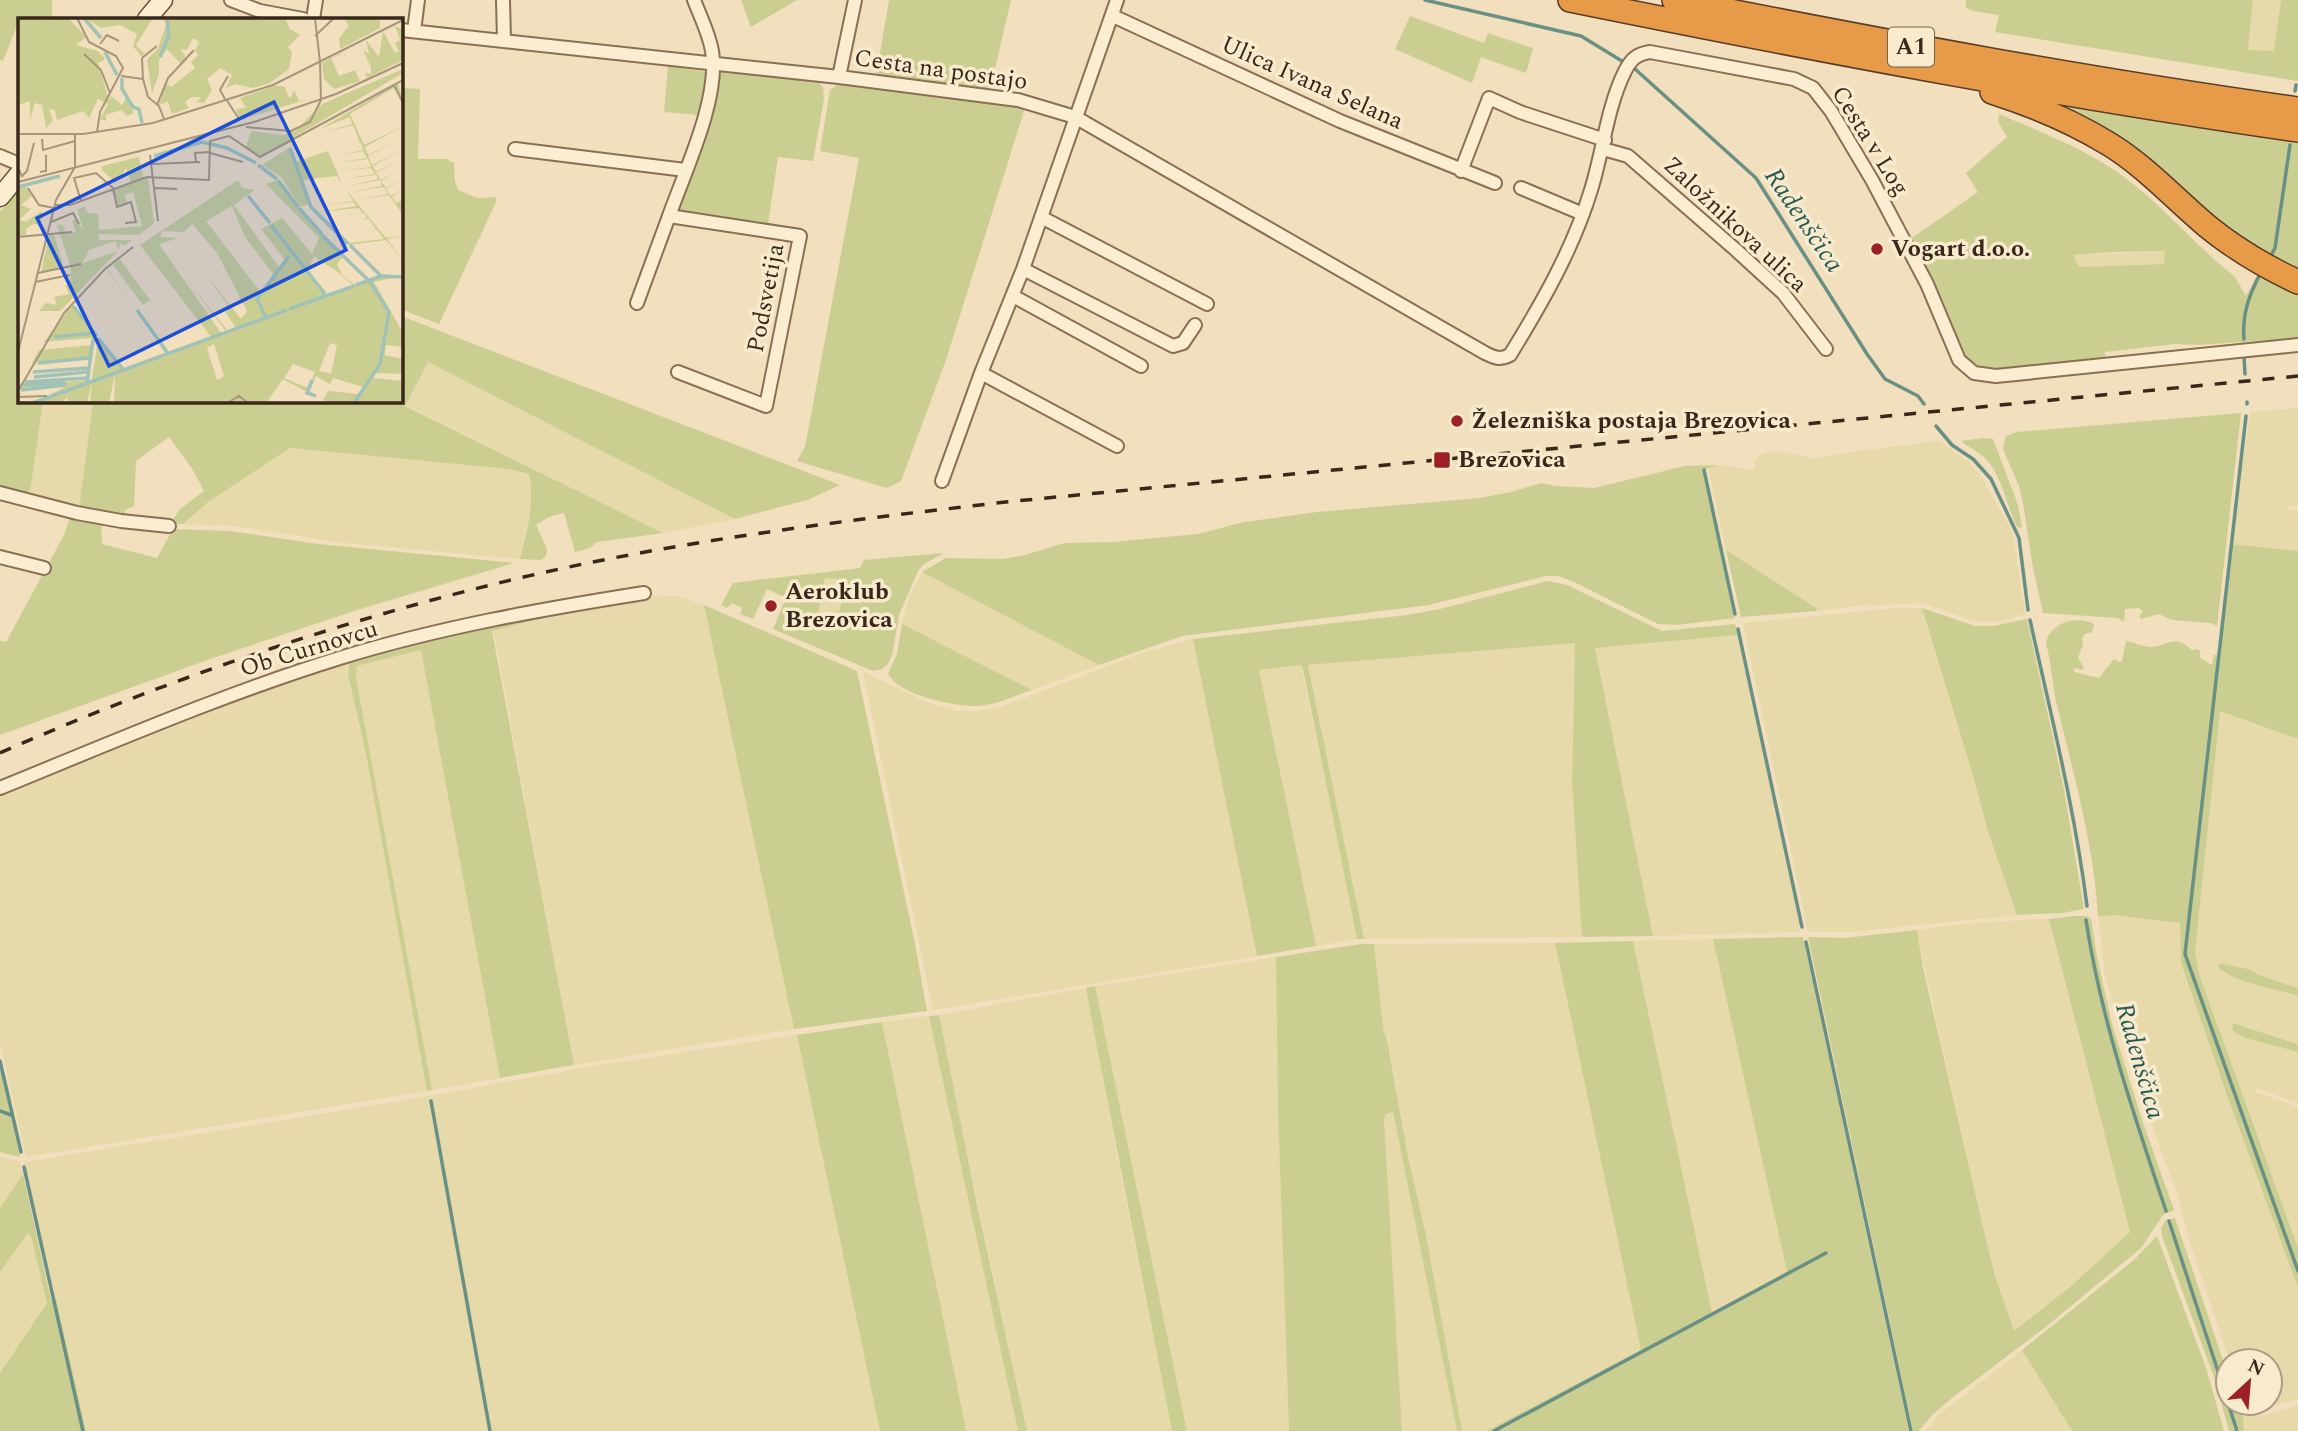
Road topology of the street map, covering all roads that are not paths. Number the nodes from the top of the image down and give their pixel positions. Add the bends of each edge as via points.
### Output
1 (163, 0) edge
2 (231, 0) edge
3 (316, 0) edge
4 (418, 0) edge
5 (503, 0) edge
6 (694, 0) edge
7 (855, 0) edge
8 (1117, 0) edge
9 (1570, 0) edge
10 (1674, 0) edge
11 (1113, 16) junction
12 (148, 18) edge
13 (298, 18) edge
14 (313, 18) edge
15 (407, 31) edge
16 (504, 41) junction
17 (713, 64) junction
18 (1914, 67) junction
19 (839, 77) junction
20 (2298, 108) edge
21 (1075, 117) junction
22 (2298, 130) edge
23 (1604, 145) junction
24 (516, 149) dead end
25 (0, 156) edge
26 (18, 164) edge
27 (685, 170) junction
28 (1461, 171) junction
29 (18, 175) edge
30 (1495, 183) dead end
31 (1521, 188) dead end
32 (0, 197) edge
33 (1583, 214) junction
34 (669, 216) junction
35 (1041, 217) junction
36 (1023, 269) junction
37 (2298, 282) edge
38 (1013, 296) junction
39 (637, 303) dead end
40 (1208, 304) dead end
41 (1195, 325) dead end
42 (2298, 345) edge
43 (1826, 349) dead end
44 (1141, 366) dead end
45 (678, 372) dead end
46 (981, 373) junction
47 (1116, 446) dead end
48 (942, 481) dead end
49 (0, 493) edge
50 (169, 526) dead end
51 (0, 557) edge
52 (44, 568) dead end
53 (644, 593) dead end
54 (0, 788) edge

1 - 12 main road
2 - 13 street
3 - 14 street
4 - 15 street
5 - 16 street
6 - 17 street via 709,38
7 - 19 street
8 - 11 street
9 - 18 highway, A1
10 - 20 highway, A1 via 1996,61
11 - 21 street
11 - 28 street, Ulica Ivana Selana via 1340,121
15 - 16 street, Cesta na postajo
16 - 17 street, Cesta na postajo
17 - 19 street, Cesta na postajo
17 - 27 street via 706,108
18 - 22 highway, A1
18 - 37 highway via 1938,80 2037,108 2110,144 2210,228 2263,265
19 - 21 street, Cesta na postajo via 1018,100
21 - 33 street, Cesta na postajo via 1495,358 1510,355 1536,313
21 - 35 street
23 - 28 street, Založnikova ulica via 1489,98
23 - 33 street
23 - 42 street, Cesta v Log via 1629,64 1650,52 1794,79 1813,89 1838,122 1904,238 1959,360 1981,375
23 - 43 street, Založnikova ulica via 1628,156 1783,293
24 - 27 street
25 - 26 street
27 - 34 street
28 - 30 street, Ulica Ivana Selana
29 - 32 main road
31 - 33 street
34 - 39 street
34 - 45 street, Podsvetija via 800,236 766,406
35 - 36 street
35 - 40 street
36 - 38 street
36 - 41 street via 1173,346 1183,343
38 - 44 street
38 - 46 street
46 - 47 street
46 - 48 street
49 - 50 street via 78,513
51 - 52 street
53 - 54 street, Ob Curnovcu via 546,609 345,656 164,721

